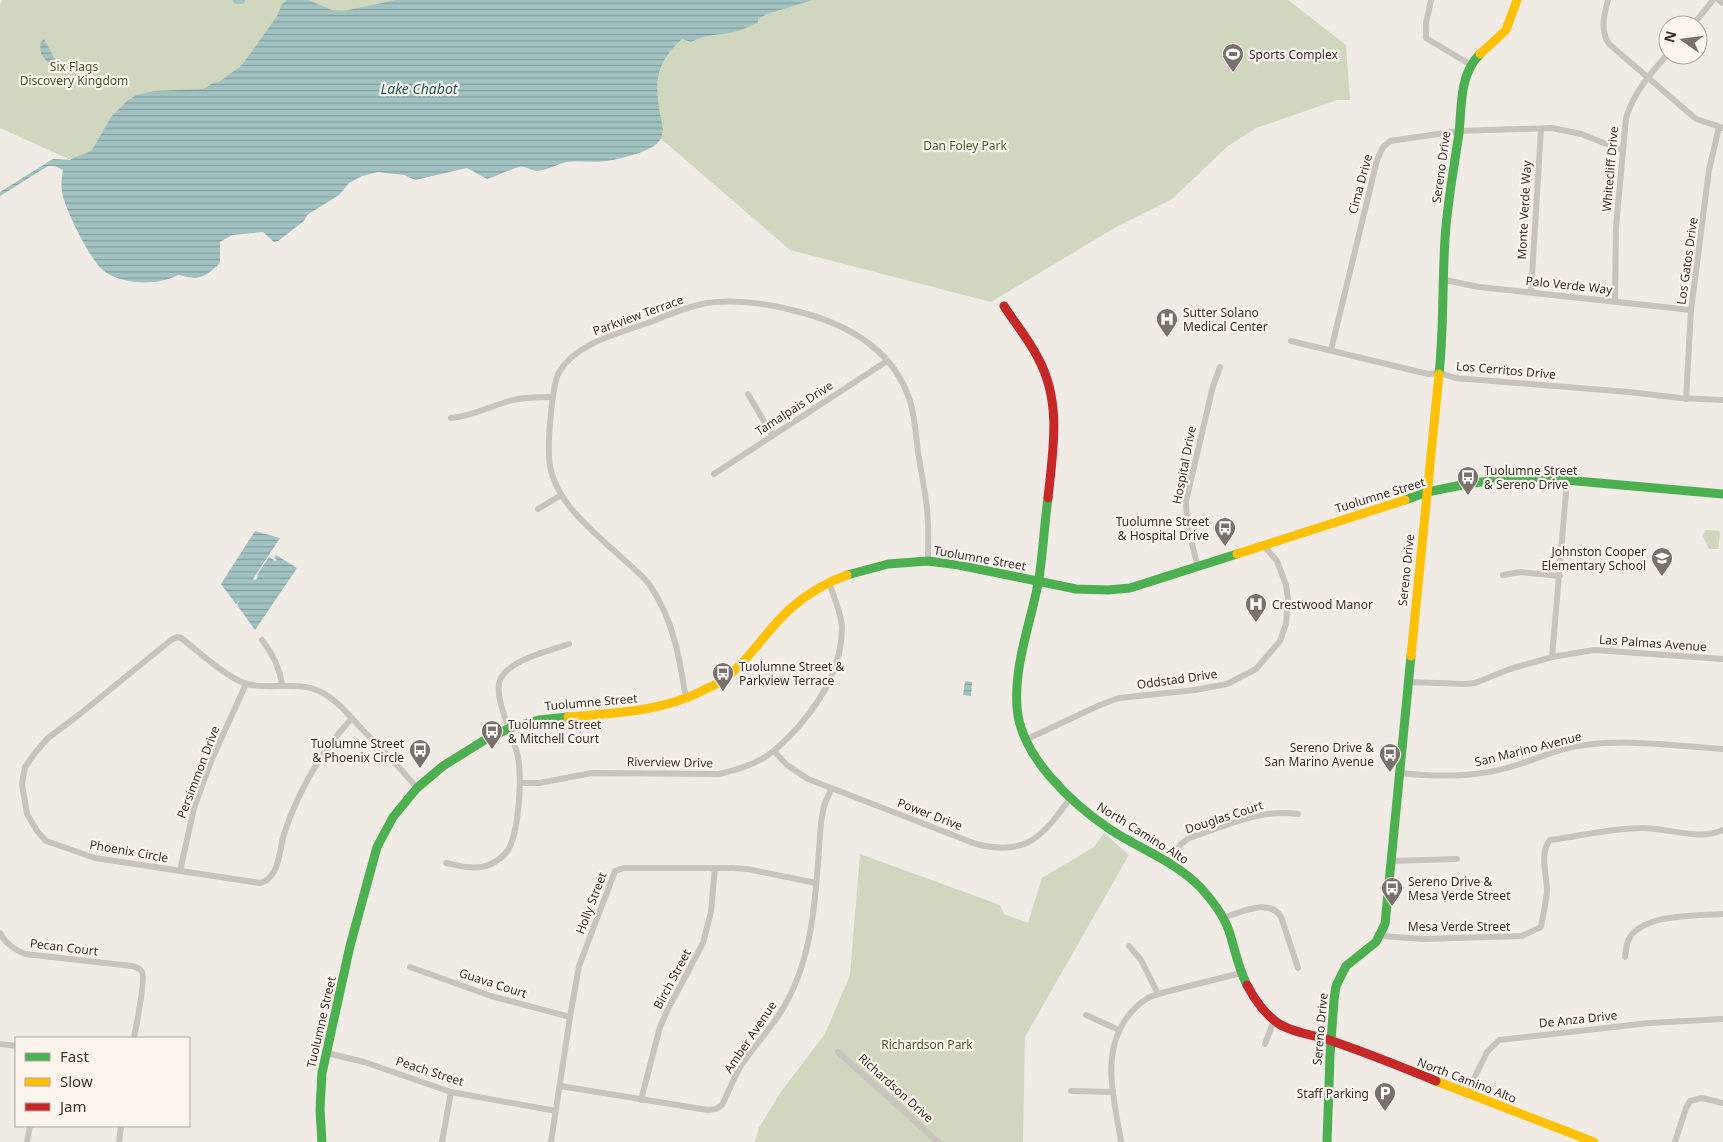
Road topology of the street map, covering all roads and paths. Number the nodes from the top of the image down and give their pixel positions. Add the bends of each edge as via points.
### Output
1 (1431, 0) edge
2 (1517, 0) edge
3 (1608, 0) edge
4 (1713, 0) edge
5 (1719, 0) edge
6 (1723, 3) edge
7 (1701, 15) edge
8 (1658, 65) edge
9 (1471, 66) junction
10 (1647, 78) junction
11 (1721, 128) edge
12 (1540, 129) junction
13 (1459, 131) junction
14 (1622, 150) junction
15 (1444, 280) junction
16 (1531, 292) junction
17 (1614, 301) junction
18 (1004, 306) dead end
19 (1691, 310) junction
20 (1291, 341) dead end
21 (1331, 350) junction
22 (887, 361) junction
23 (1220, 368) dead end
24 (1440, 373) junction
25 (748, 394) dead end
26 (553, 397) junction
27 (1686, 398) junction
28 (1723, 400) edge
29 (451, 418) dead end
30 (772, 435) junction
31 (714, 474) dead end
32 (1567, 480) junction
33 (1427, 492) junction
34 (1723, 494) edge
35 (560, 495) junction
36 (538, 509) dead end
37 (1263, 545) junction
38 (928, 561) junction
39 (1198, 567) junction
40 (1503, 575) dead end
41 (1560, 576) junction
42 (1038, 582) junction
43 (829, 583) junction
44 (262, 640) dead end
45 (568, 644) dead end
46 (1552, 657) junction
47 (1723, 659) edge
48 (1408, 682) junction
49 (246, 684) junction
50 (282, 685) junction
51 (686, 700) junction
52 (352, 718) junction
53 (510, 728) junction
54 (1026, 740) junction
55 (1723, 749) edge
56 (774, 751) junction
57 (1399, 773) junction
58 (521, 783) junction
59 (417, 788) junction
60 (831, 789) junction
61 (1071, 798) junction
62 (1298, 814) dead end
63 (1723, 830) edge
64 (1457, 859) dead end
65 (1391, 861) junction
66 (446, 863) dead end
67 (1168, 863) junction
68 (716, 868) junction
69 (180, 870) junction
70 (816, 883) junction
71 (1723, 914) edge
72 (1222, 918) junction
73 (0, 933) edge
74 (1382, 936) junction
75 (1129, 946) dead end
76 (1625, 957) dead end
77 (410, 967) dead end
78 (1298, 968) dead end
79 (1241, 973) junction
80 (1158, 994) junction
81 (1086, 1015) dead end
82 (570, 1017) junction
83 (1723, 1018) edge
84 (1274, 1020) junction
85 (1119, 1030) junction
86 (134, 1037) edge
87 (1331, 1040) junction
88 (0, 1044) edge
89 (1265, 1044) dead end
90 (15, 1046) edge
91 (838, 1052) dead end
92 (327, 1053) junction
93 (560, 1086) junction
94 (1071, 1091) dead end
95 (451, 1092) junction
96 (1113, 1092) junction
97 (1467, 1093) junction
98 (641, 1100) junction
99 (1723, 1102) edge
100 (556, 1111) junction
101 (30, 1127) edge
102 (121, 1127) edge
103 (27, 1142) edge
104 (119, 1142) edge
105 (322, 1142) edge
106 (442, 1142) edge
107 (551, 1142) edge
108 (938, 1142) edge
109 (1120, 1142) edge
110 (1327, 1142) edge
111 (1594, 1142) edge
112 (1675, 1142) edge

1 - 9 street via 1426,38
2 - 9 street, Sereno Drive via 1506,30
3 - 10 street via 1603,23 1606,39
4 - 7 street
5 - 6 street
8 - 10 street, Whitecliff Drive
9 - 13 street, Sereno Drive via 1462,89
10 - 11 street via 1696,119
10 - 14 street, Whitecliff Drive via 1630,104
11 - 19 street, Los Gatos Drive via 1709,170
12 - 13 street, Cima Drive
12 - 14 street, Cima Drive via 1568,130
12 - 16 street, Monte Verde Way
13 - 15 street, Sereno Drive via 1450,190
13 - 21 street, Cima Drive via 1405,137 1390,141 1383,147 1377,160
14 - 17 street, Whitecliff Drive
15 - 16 street, Palo Verde Way
15 - 24 street, Sereno Drive
16 - 17 street, Palo Verde Way
17 - 19 street, Palo Verde Way
18 - 42 street, North Camino Alto via 1038,357 1046,375 1054,414 1054,443
19 - 27 street, Los Gatos Drive
20 - 21 street, Los Cerritos Drive
21 - 24 street, Los Cerritos Drive via 1428,374
22 - 26 street, Parkview Terrace via 869,343 845,327 816,316 750,302 705,303 593,343 567,361 558,374
22 - 30 street, Tamalpais Drive
22 - 38 street, Parkview Terrace via 910,401 927,508
23 - 39 street, Hospital Drive via 1212,386 1186,501 1187,525
24 - 27 street, Los Cerritos Drive via 1455,378
24 - 33 street, Sereno Drive
25 - 30 street
26 - 29 street via 509,401 466,417
26 - 35 street, Parkview Terrace via 549,457 551,473
27 - 28 street, Los Cerritos Drive
30 - 31 street, Tamalpais Drive
32 - 33 street, Tuolumne Street via 1509,478
32 - 34 street, Tuolumne Street
32 - 41 street
33 - 37 street, Tuolumne Street
33 - 48 street, Sereno Drive
35 - 36 street
35 - 51 street, Parkview Terrace via 650,585 668,617
37 - 39 street, Tuolumne Street
37 - 54 street, Oddstad Drive via 1277,561 1288,598 1286,624 1280,641 1256,668 1227,684 1119,698
38 - 42 street, Tuolumne Street
38 - 43 street, Tuolumne Street via 888,564 845,575
39 - 42 street, Tuolumne Street via 1130,588 1076,588
40 - 41 street via 1520,572
41 - 46 street
42 - 54 street, North Camino Alto via 1017,681 1017,709
43 - 51 street, Tuolumne Street via 790,609 747,659 722,681
43 - 56 street, Riverview Drive via 842,626 836,664 816,706
44 - 50 street via 274,658
45 - 53 street via 508,669 500,681 499,690 500,703
46 - 47 street, Las Palmas Avenue via 1594,650
46 - 48 street, Las Palmas Avenue via 1510,668 1475,683
48 - 57 street, Sereno Drive
49 - 50 street, Phoenix Circle
49 - 69 street, Persimmon Drive via 194,808
49 - 69 street, Phoenix Circle via 177,637 48,738 25,767 22,784 27,814 46,841 95,858
50 - 52 street, Phoenix Circle via 319,691
51 - 53 street, Tuolumne Street via 639,711 539,720
52 - 59 street, Phoenix Circle
52 - 69 street, Phoenix Circle via 328,745 300,795 271,877 260,883
53 - 58 street
53 - 59 street, Tuolumne Street via 460,754
54 - 61 street, North Camino Alto via 1042,768
55 - 57 street, San Marino Avenue via 1624,741 1577,746 1500,770 1459,776
56 - 58 street, Riverview Drive via 753,763 719,774 592,773 539,783
56 - 60 street, Power Drive via 799,774
57 - 65 street, Sereno Drive
58 - 66 street via 512,840 500,858 481,867
59 - 92 street, Tuolumne Street via 393,817 377,847 350,946
60 - 61 street, Power Drive via 991,848 1014,848 1032,841 1056,819
60 - 70 street, Amber Avenue via 821,822
61 - 67 street, North Camino Alto via 1111,830
62 - 67 street, Douglas Court via 1258,815 1189,838
63 - 74 street, Mesa Verde Street via 1701,834 1624,829 1550,840 1546,846 1547,890 1541,927 1522,936 1423,940
64 - 65 street
65 - 74 street, Sereno Drive
67 - 72 street, North Camino Alto via 1198,885 1215,904
68 - 70 street, Holly Street via 747,869
68 - 82 street, Holly Street via 615,870 579,966
68 - 98 street, Birch Street via 711,912 703,943 660,1028
70 - 98 street, Amber Avenue via 806,954 800,973 786,1005 742,1065 722,1105 708,1110
71 - 76 street via 1650,922 1635,932 1628,942
72 - 78 street via 1266,906 1278,912
72 - 79 street, North Camino Alto
73 - 86 street, Pecan Court via 14,949 25,954 141,969
74 - 87 street, Sereno Drive via 1374,946 1347,964 1340,975
75 - 80 street via 1141,960
77 - 82 street, Guava Court via 491,996
79 - 80 street
79 - 84 street, North Camino Alto
80 - 85 street via 1138,1005
81 - 85 street
82 - 93 street, Holly Street
83 - 97 street, De Anza Drive via 1498,1040 1486,1052
84 - 87 street, North Camino Alto via 1291,1030
84 - 89 street
85 - 96 street via 1111,1062
87 - 97 street, North Camino Alto
87 - 110 street, Sereno Drive
88 - 90 street
91 - 108 street, Richardson Drive
92 - 95 street, Peach Street via 364,1062
92 - 105 street, Tuolumne Street via 320,1093
93 - 98 street, Amber Avenue
93 - 100 street, Holly Street
94 - 96 street
95 - 100 street, Peach Street
95 - 106 street
96 - 109 street
97 - 111 street, North Camino Alto
99 - 112 street via 1702,1098 1690,1101
100 - 107 street, Holly Street
101 - 103 street
102 - 104 street

